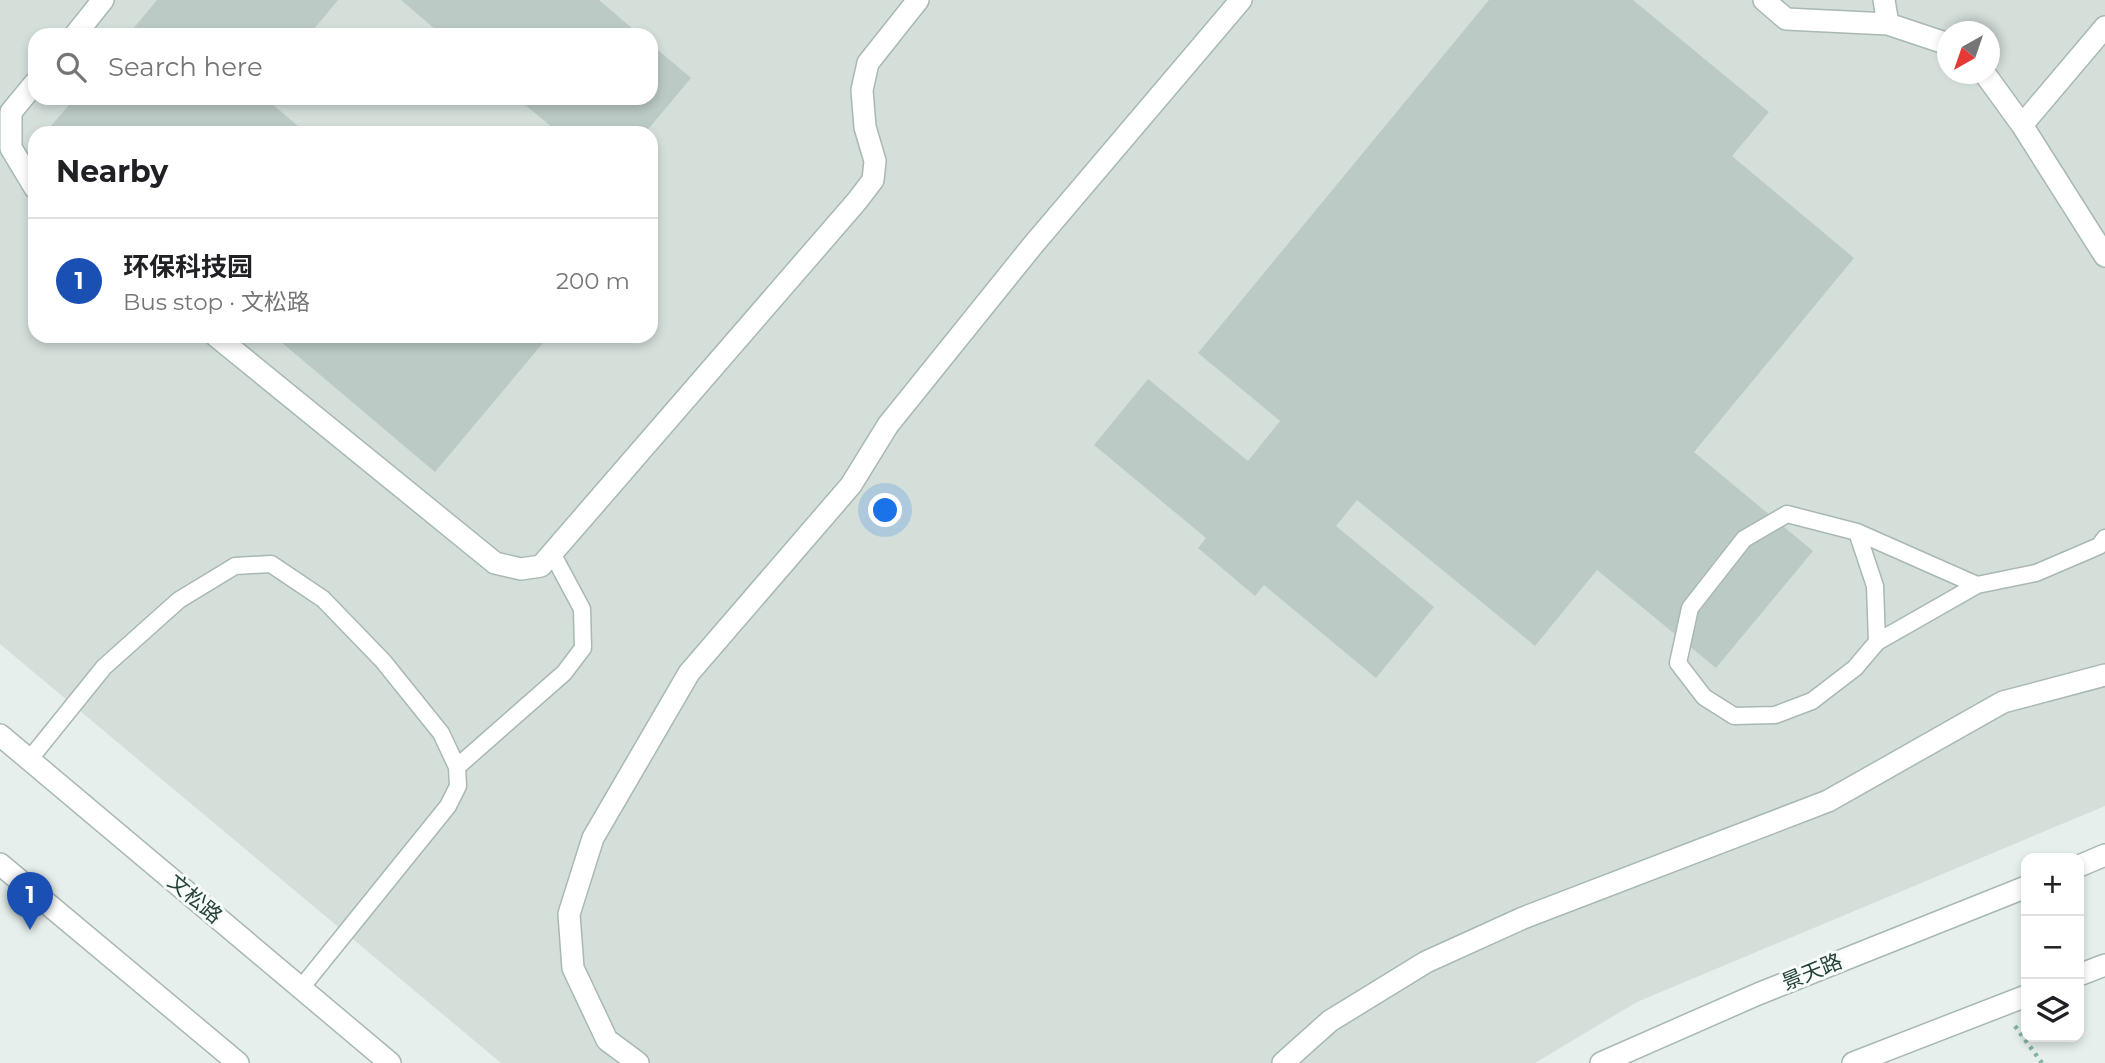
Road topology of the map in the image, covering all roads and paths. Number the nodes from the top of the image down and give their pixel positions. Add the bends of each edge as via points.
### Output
1 (103, 0) edge
2 (918, 0) edge
3 (1241, 0) edge
4 (1764, 0) edge
5 (1884, 0) edge
6 (1888, 24) junction
7 (2105, 27) edge
8 (81, 28) edge
9 (1937, 40) edge
10 (1992, 84) edge
11 (28, 91) edge
12 (2022, 125) junction
13 (28, 177) edge
14 (2105, 256) edge
15 (225, 343) edge
16 (1857, 531) junction
17 (2105, 538) edge
18 (552, 554) junction
19 (1977, 585) junction
20 (1877, 642) junction
21 (2105, 675) edge
22 (0, 735) edge
23 (29, 760) junction
24 (457, 768) junction
25 (2105, 855) edge
26 (0, 864) edge
27 (2084, 864) edge
28 (2021, 889) edge
29 (2105, 965) edge
30 (2084, 973) edge
31 (301, 988) junction
32 (2021, 998) edge
33 (2001, 1006) junction
34 (238, 1063) edge
35 (390, 1063) edge
36 (638, 1063) edge
37 (1283, 1063) edge
38 (1601, 1063) edge
39 (1853, 1063) edge
40 (2042, 1063) edge

1 - 8 street
2 - 18 street via 868,63 862,90 865,127 875,161 873,180
3 - 36 street via 1032,246 888,425 851,485 689,673 593,838 569,914 573,968 607,1040
4 - 6 street via 1786,19
5 - 6 street
6 - 9 street
7 - 12 street
10 - 12 street
11 - 13 street via 11,112 10,148
12 - 14 street
15 - 18 street via 495,563 521,569 541,566
16 - 19 lane
16 - 20 lane via 1875,586
16 - 20 lane via 1787,514 1744,539 1690,608 1678,663 1704,697 1734,716 1775,715 1812,701 1854,668
17 - 19 lane via 2099,546 2036,573
18 - 24 lane via 582,609 583,648 564,673
19 - 20 lane
21 - 37 street via 2003,702 1828,801 1524,918 1426,962 1330,1021
22 - 23 street, 文松路
23 - 24 lane via 104,667 179,600 235,566 271,564 323,599 383,661 441,733
23 - 31 street, 文松路
24 - 31 lane via 458,786 448,806
25 - 27 street
26 - 34 street
28 - 38 street, 景天路 via 1758,994
29 - 30 street
31 - 35 street, 文松路
32 - 33 street
33 - 39 street
33 - 40 path

